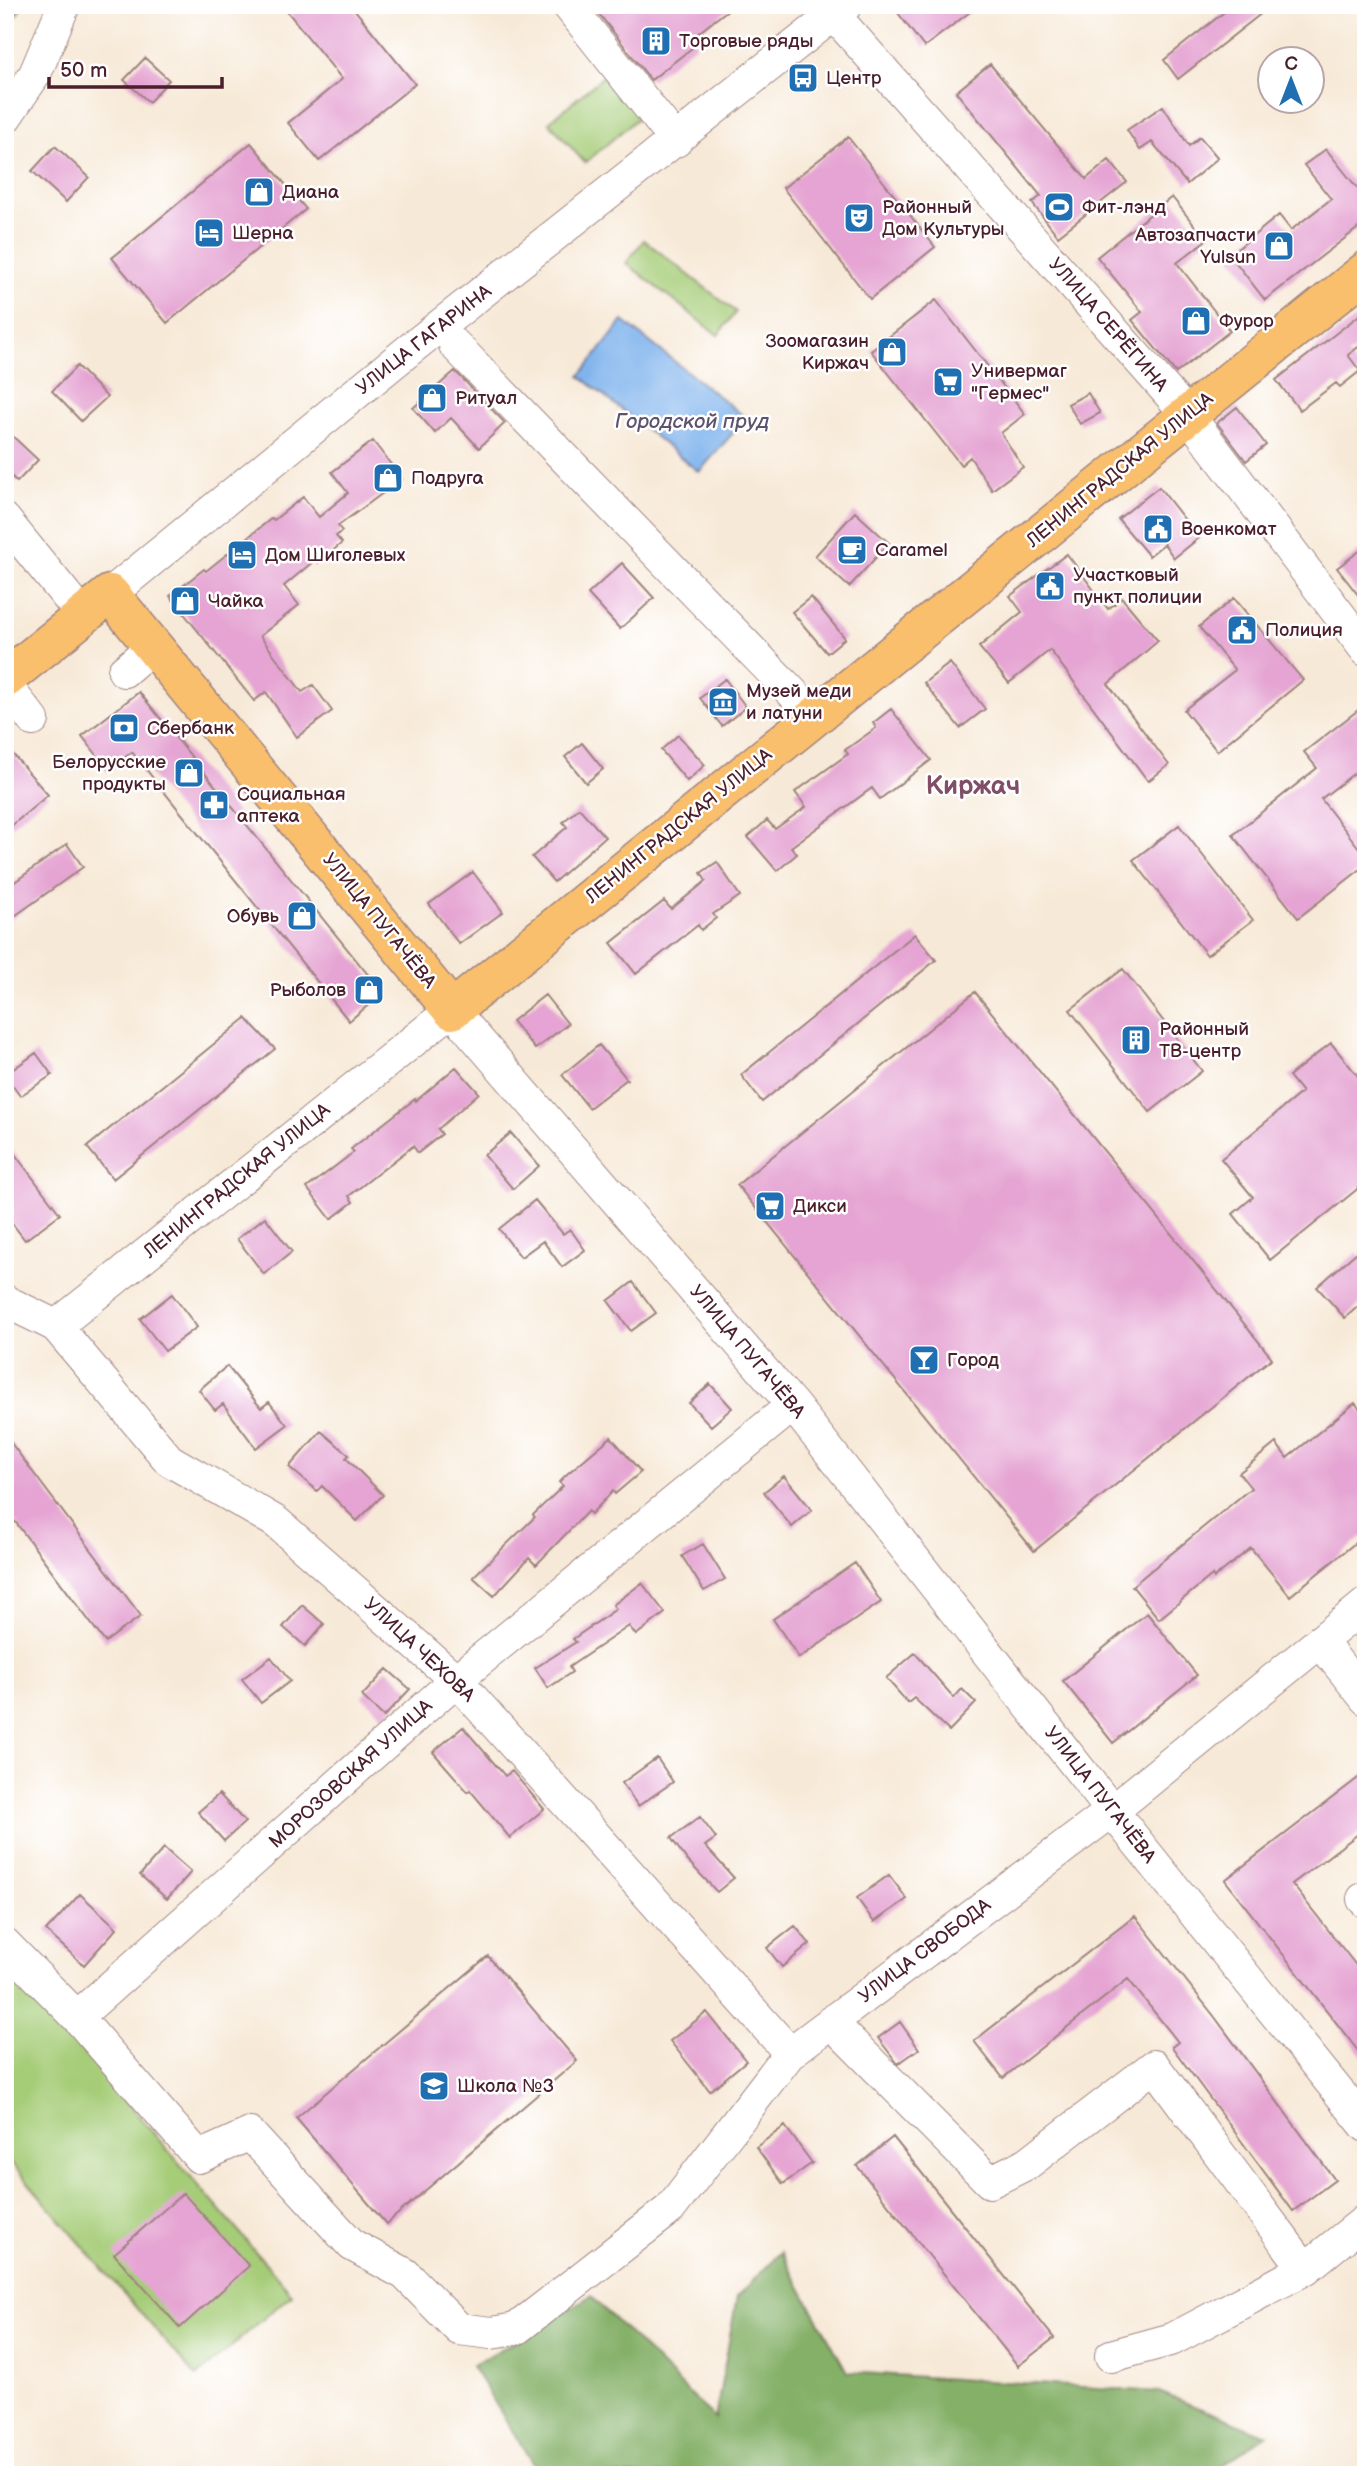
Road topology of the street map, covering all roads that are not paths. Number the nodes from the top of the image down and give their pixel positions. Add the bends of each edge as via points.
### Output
1 (64, 5) edge
2 (568, 5) edge
3 (840, 10) edge
4 (5, 118) edge
5 (676, 141) junction
6 (1366, 271) edge
7 (455, 345) dead end
8 (1188, 415) junction
9 (5, 520) edge
10 (96, 605) junction
11 (153, 646) junction
12 (1366, 649) edge
13 (124, 671) dead end
14 (5, 679) edge
15 (5, 685) edge
16 (815, 716) junction
17 (33, 720) dead end
18 (452, 1010) junction
19 (5, 1301) edge
20 (56, 1326) junction
21 (793, 1405) junction
22 (1366, 1604) edge
23 (1320, 1641) junction
24 (456, 1680) junction
25 (1366, 1699) edge
26 (1112, 1811) junction
27 (1366, 1897) edge
28 (1366, 1902) edge
29 (5, 1944) edge
30 (77, 2017) junction
31 (831, 2022) junction
32 (790, 2053) junction
33 (1366, 2126) edge
34 (1366, 2220) edge
35 (1305, 2269) junction
36 (1111, 2356) dead end

1 - 4 street via 35,74
2 - 5 street via 640,105
3 - 5 street, УЛИЦА ГАГАРИНА
3 - 8 street, УЛИЦА СЕРЁГИНА
5 - 10 street, УЛИЦА ГАГАРИНА via 409,350
6 - 8 main road, ЛЕНИНГРАДСКАЯ УЛИЦА
7 - 16 street
8 - 12 street, УЛИЦА СЕРЁГИНА
8 - 16 main road, ЛЕНИНГРАДСКАЯ УЛИЦА
9 - 10 street
10 - 11 main road, УЛИЦА ПУГАЧЁВА
10 - 14 main road, УЛИЦА ГАГАРИНА
11 - 13 street
11 - 18 main road, УЛИЦА ПУГАЧЁВА
15 - 17 street
16 - 18 main road, ЛЕНИНГРАДСКАЯ УЛИЦА
18 - 20 street, ЛЕНИНГРАДСКАЯ УЛИЦА
18 - 21 street, УЛИЦА ПУГАЧЁВА
19 - 20 street, УЛИЦА ЧЕХОВА
20 - 24 street, УЛИЦА ЧЕХОВА via 169,1460 276,1522
21 - 24 street, МОРОЗОВСКАЯ УЛИЦА
21 - 26 street, УЛИЦА ПУГАЧЁВА
22 - 23 street, УЛИЦА СВОБОДА
23 - 25 street
23 - 26 street, УЛИЦА СВОБОДА
24 - 30 street, МОРОЗОВСКАЯ УЛИЦА
24 - 32 street, УЛИЦА ЧЕХОВА
26 - 31 street, УЛИЦА СВОБОДА
26 - 33 street, УЛИЦА ПУГАЧЁВА
27 - 28 street
29 - 30 street
30 - 32 street, УЛИЦА СВОБОДА via 199,2157 250,2134 352,2245 405,2274 458,2329 491,2333 516,2329 670,2209
31 - 32 street, УЛИЦА СВОБОДА
31 - 35 street via 990,2182 1028,2164 1154,2066
34 - 35 street
35 - 36 street via 1173,2339

